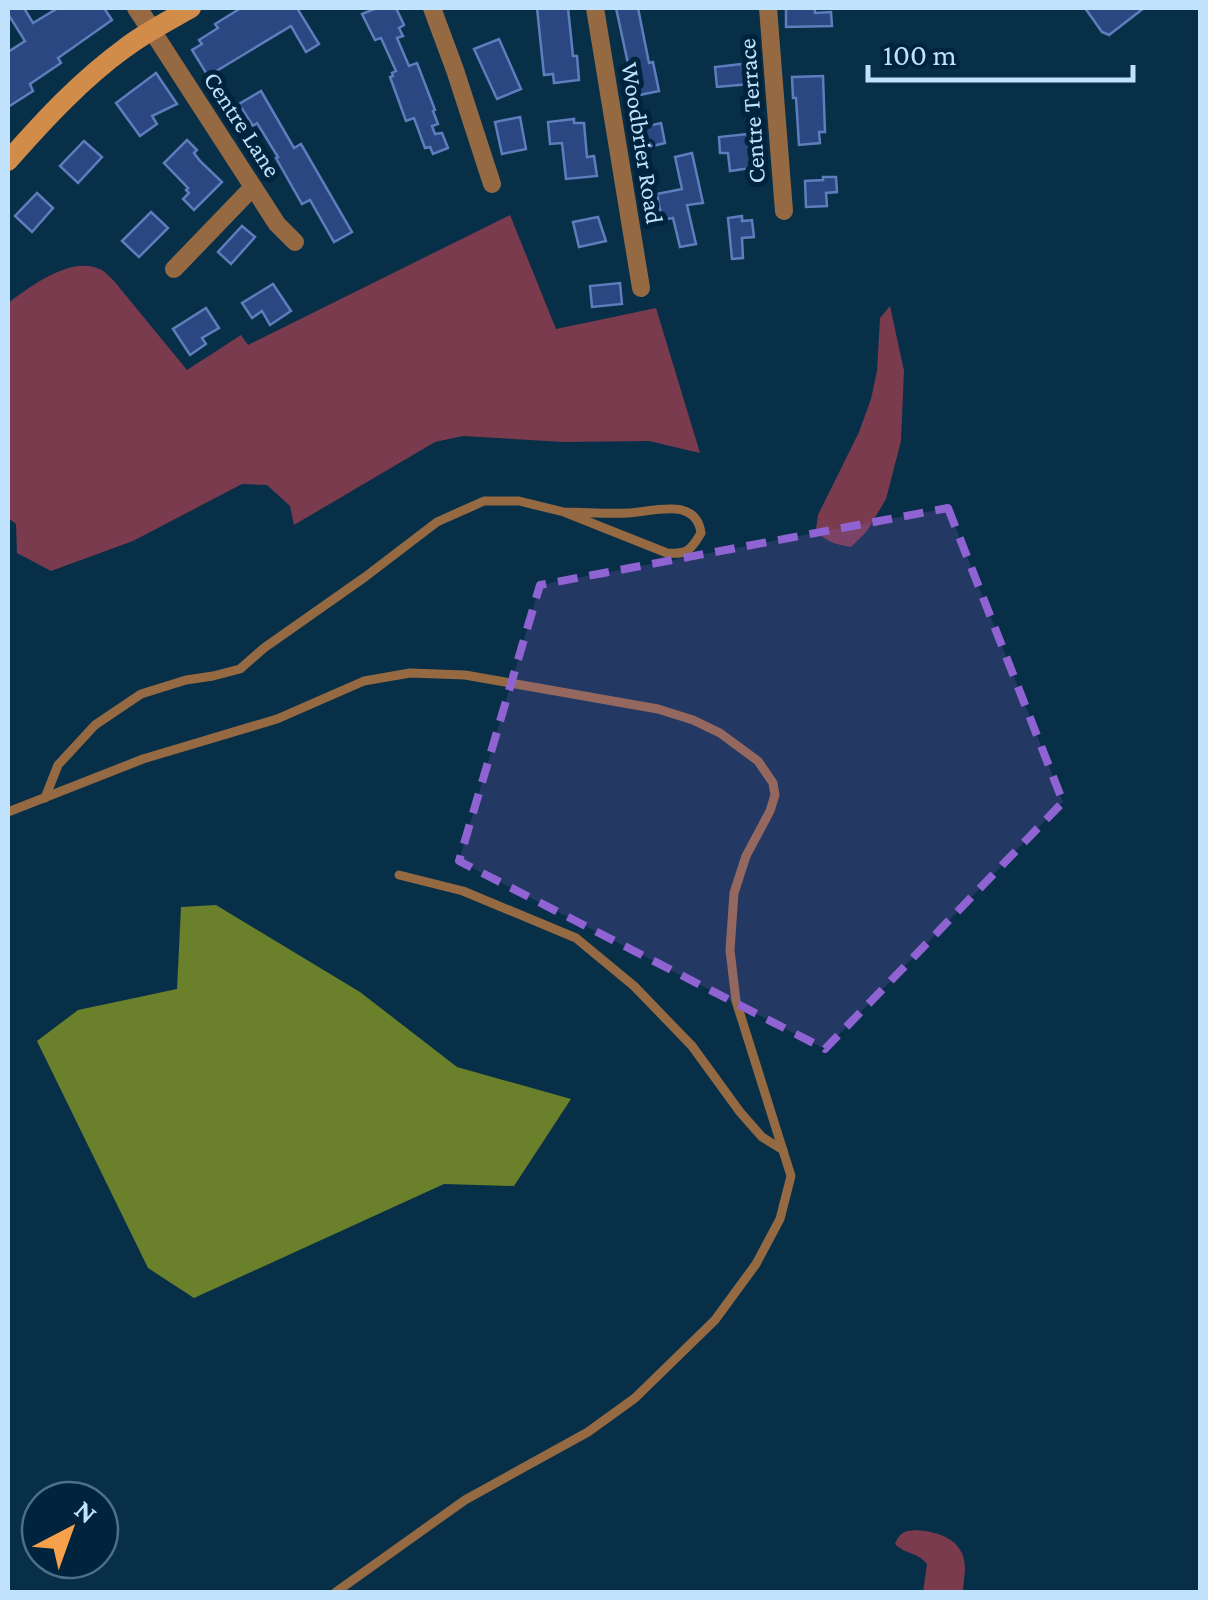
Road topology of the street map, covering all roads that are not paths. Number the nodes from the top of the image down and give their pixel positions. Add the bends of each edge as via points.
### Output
1 (137, 8) edge
2 (191, 8) edge
3 (432, 8) edge
4 (595, 8) edge
5 (768, 8) edge
6 (151, 30) junction
7 (8, 161) edge
8 (492, 184) dead end
9 (253, 187) junction
10 (784, 212) dead end
11 (295, 242) dead end
12 (174, 269) dead end
13 (641, 288) dead end
14 (564, 512) junction
15 (45, 798) junction
16 (8, 812) edge
17 (398, 874) dead end
18 (783, 1150) junction
19 (336, 1592) edge

1 - 6 street
2 - 6 main road
3 - 8 street
4 - 13 street, Woodbrier Road
5 - 10 street, Centre Terrace
6 - 7 main road via 98,70
6 - 9 street, Centre Lane
9 - 11 street, Centre Lane
9 - 12 street
14 - 14 lane via 667,553 688,551 701,533 697,518 674,508
14 - 15 lane via 519,501 484,502 438,522 240,669 141,694 95,725 58,765
15 - 16 lane
15 - 18 lane via 142,759 277,719 364,681 410,674 465,676 693,720 758,761 773,783 770,811 734,894 730,950 736,1001
17 - 18 lane via 463,892 576,938 634,986 692,1046 762,1137
18 - 19 lane via 790,1176 780,1219 756,1264 681,1356 588,1432 465,1500

